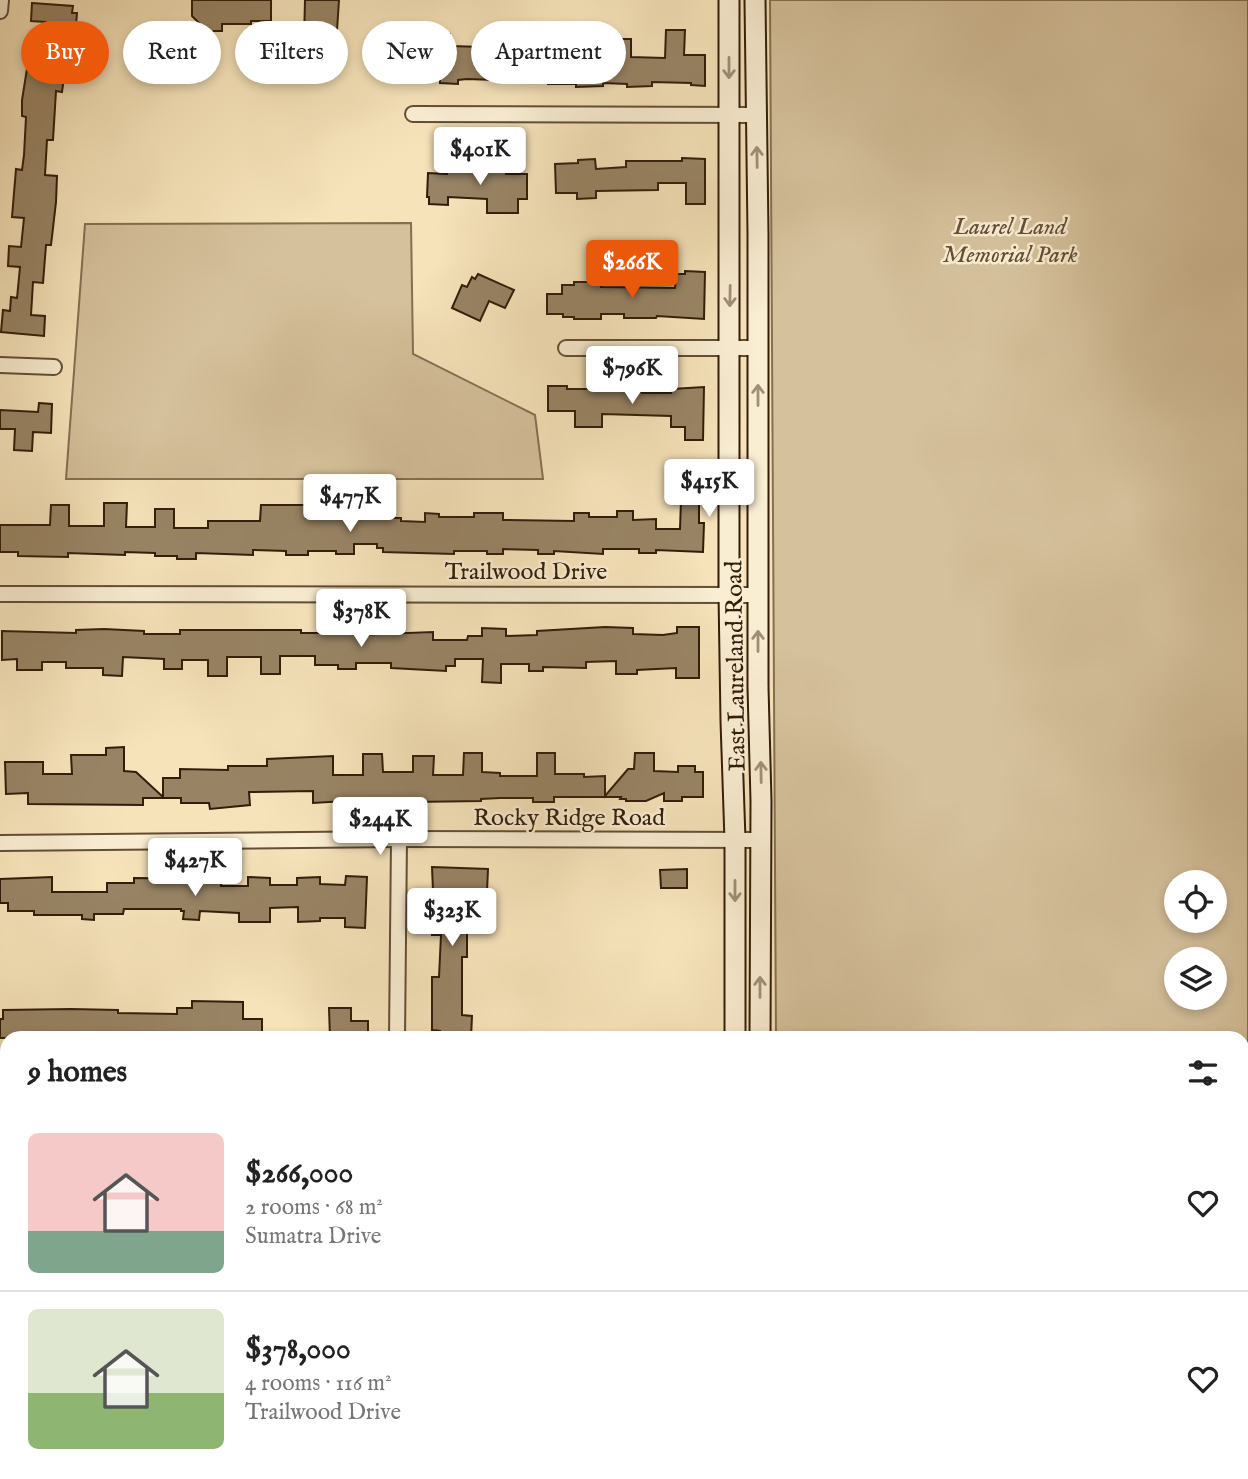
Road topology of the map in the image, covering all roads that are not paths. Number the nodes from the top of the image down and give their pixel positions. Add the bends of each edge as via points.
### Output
1 (1, 0) edge
2 (729, 0) edge
3 (755, 0) edge
4 (0, 11) edge
5 (413, 114) dead end
6 (729, 114) junction
7 (757, 116) junction
8 (566, 348) dead end
9 (729, 348) junction
10 (758, 348) junction
11 (0, 365) edge
12 (54, 367) dead end
13 (0, 594) edge
14 (730, 594) junction
15 (758, 594) junction
16 (399, 839) junction
17 (735, 840) junction
18 (761, 841) junction
19 (0, 843) edge
20 (397, 1031) edge
21 (735, 1031) edge
22 (760, 1031) edge

1 - 4 street
2 -> 6 main road, East Laureland Road
3 - 7 main road, East Laureland Road
5 - 6 street
6 - 7 street
6 -> 9 main road, East Laureland Road
10 -> 7 main road, East Laureland Road
8 - 9 street
9 - 10 street
9 - 14 main road, East Laureland Road
15 -> 10 main road, East Laureland Road
11 - 12 street
13 - 14 street, Trailwood Drive
14 - 15 street, Trailwood Drive
14 - 17 main road, East Laureland Road
18 -> 15 main road, East Laureland Road
16 - 17 street, Rocky Ridge Road
16 - 19 street, Rocky Ridge Road
16 - 20 street
17 - 18 street, Rocky Ridge Road
17 -> 21 main road, East Laureland Road
22 -> 18 main road, East Laureland Road

